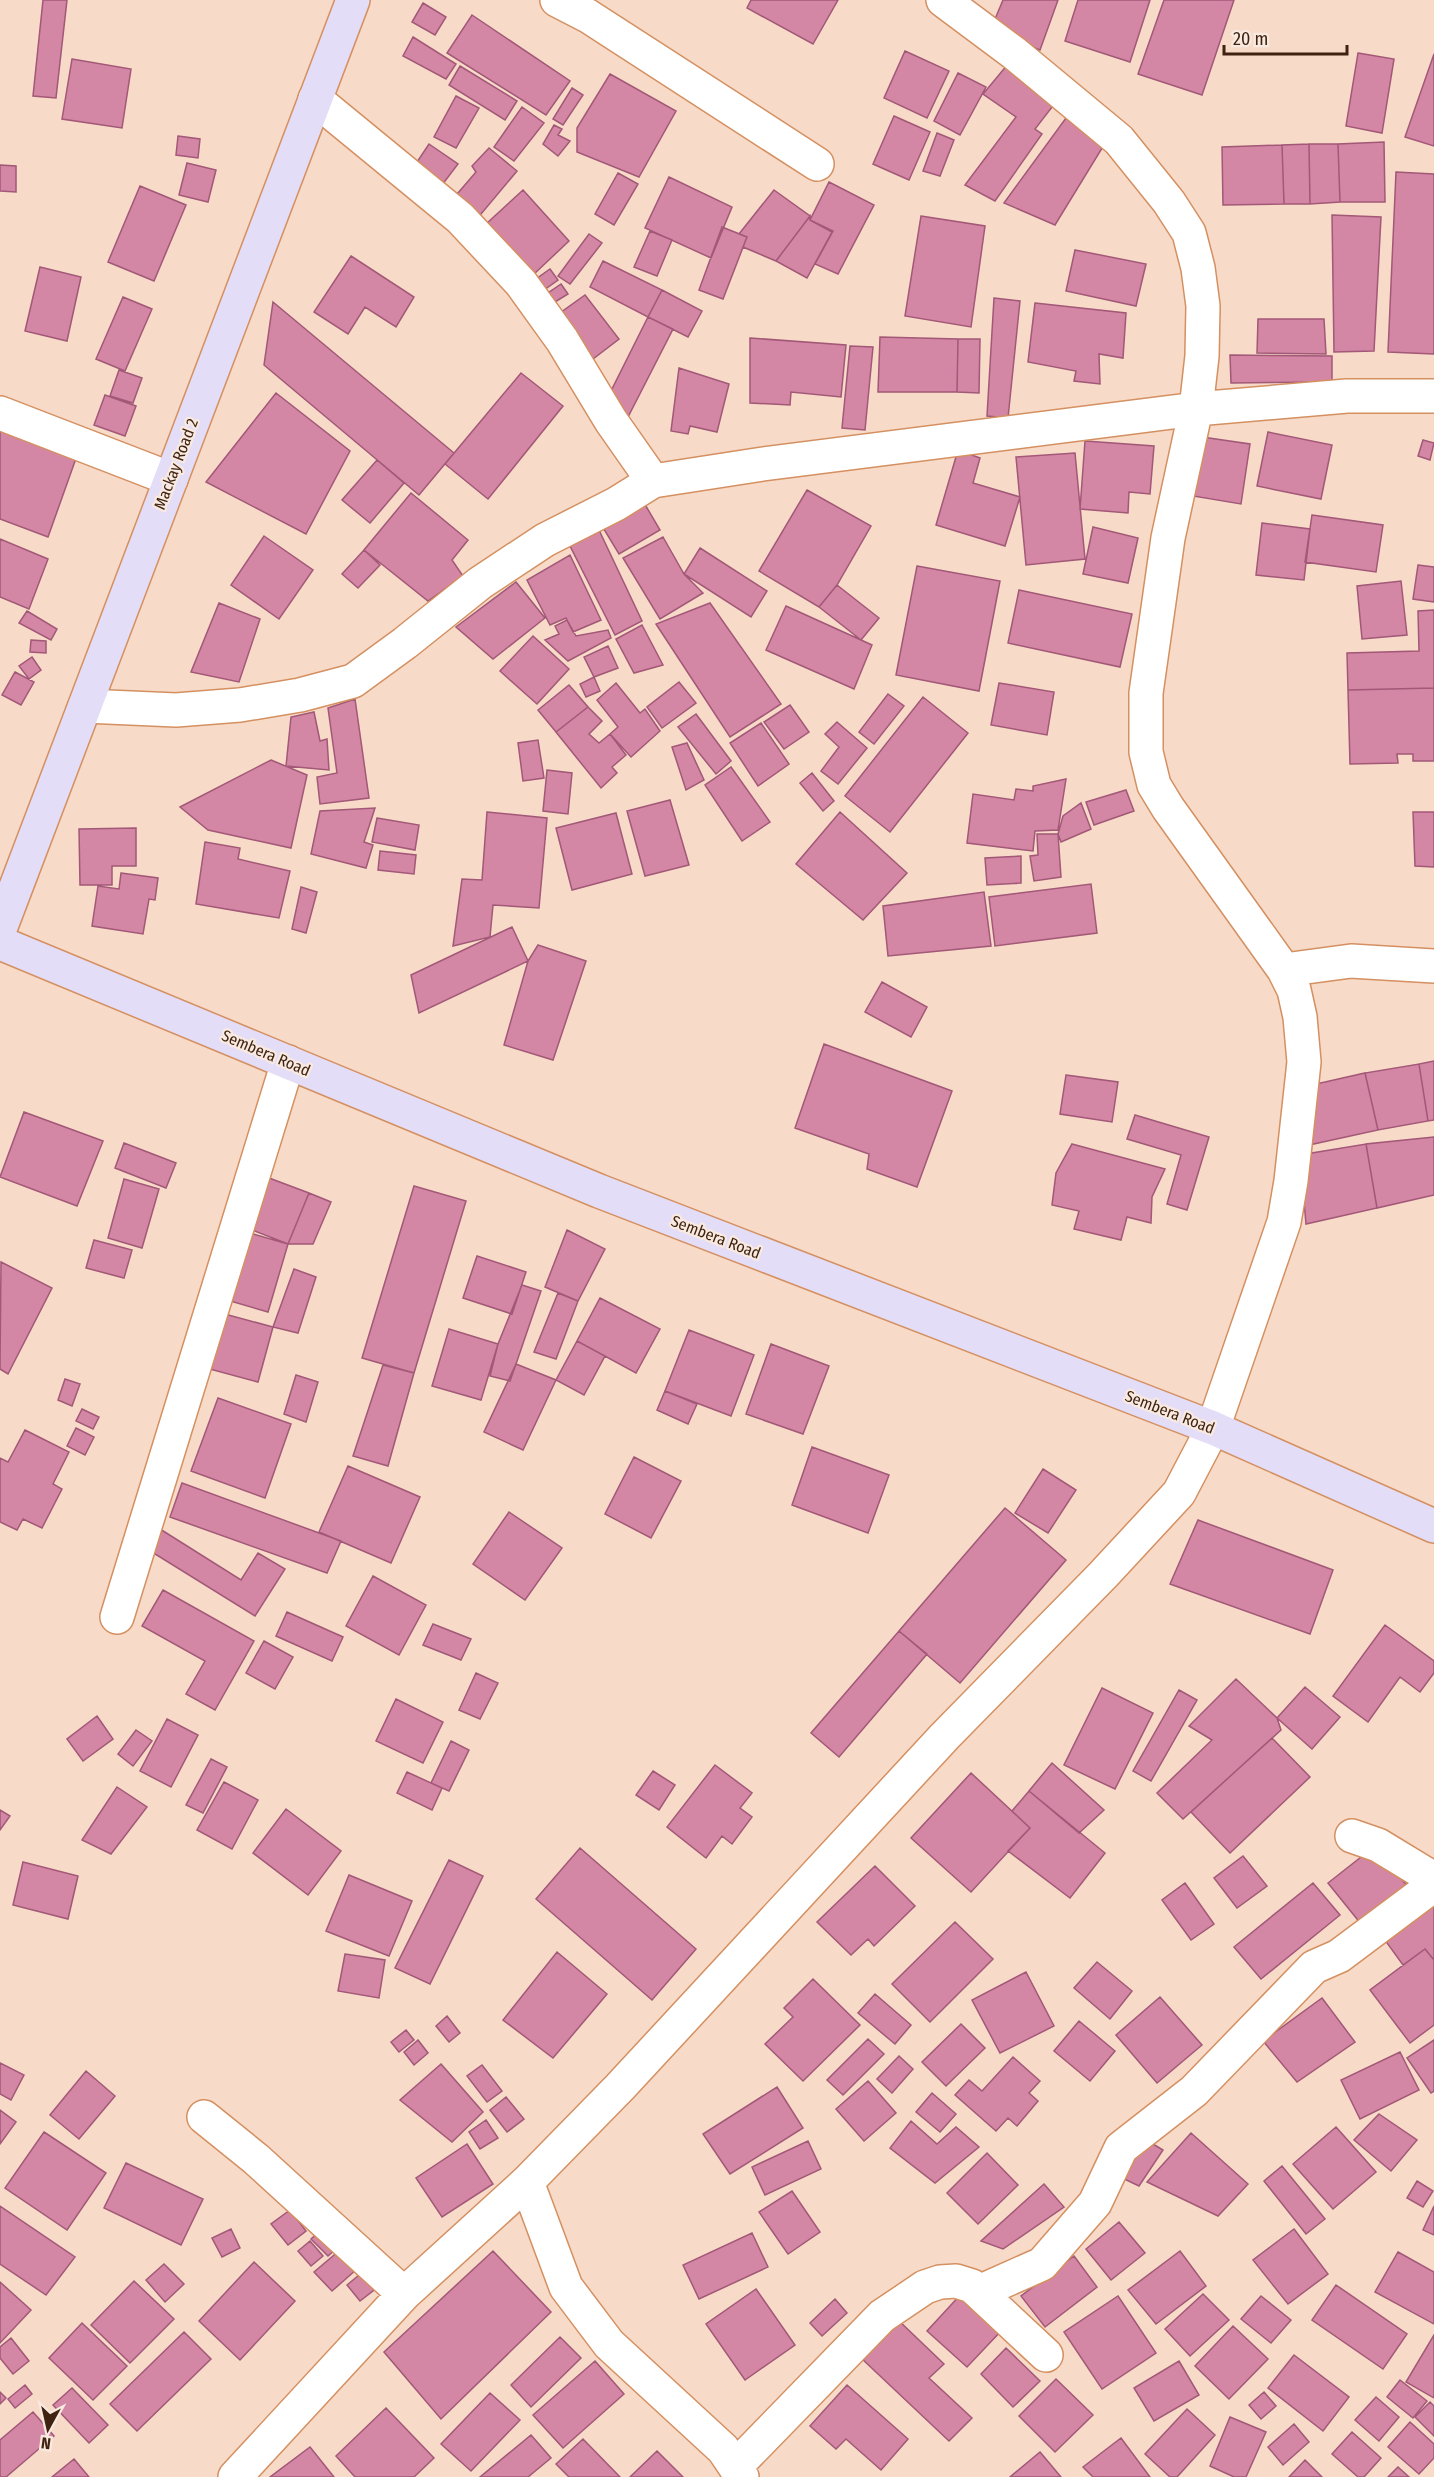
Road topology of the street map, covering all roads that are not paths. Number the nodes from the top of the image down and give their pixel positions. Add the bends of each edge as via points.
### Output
1 (352, 0) edge
2 (557, 0) edge
3 (944, 0) edge
4 (315, 99) junction
5 (816, 164) dead end
6 (1434, 396) edge
7 (1196, 409) junction
8 (0, 413) edge
9 (171, 479) junction
10 (653, 481) junction
11 (85, 706) junction
12 (0, 929) edge
13 (0, 943) edge
14 (1434, 966) edge
15 (1284, 970) junction
16 (288, 1062) junction
17 (1213, 1428) junction
18 (1434, 1526) edge
19 (117, 1617) dead end
20 (1352, 1836) dead end
21 (1434, 1879) edge
22 (1434, 1885) edge
23 (204, 2117) dead end
24 (527, 2182) junction
25 (979, 2292) junction
26 (404, 2294) junction
27 (1046, 2355) dead end
28 (739, 2472) edge
29 (235, 2477) edge

1 - 4 street, Mackay Road 2
2 - 5 street via 588,16
3 - 7 street via 1119,140 1170,202 1189,233 1203,306
4 - 9 street, Mackay Road 2
4 - 10 street via 460,218 520,283 562,339
6 - 7 street via 1347,396
7 - 10 street
7 - 15 street via 1166,549 1146,693 1146,752 1154,785 1168,808
8 - 9 street
9 - 11 street, Mackay Road 2
10 - 11 street via 545,540 480,583 353,681 240,705 176,710
11 - 12 street, Mackay Road 2
13 - 16 street, Sembera Road
14 - 15 street via 1351,961
15 - 17 street via 1294,990 1300,1017 1304,1062 1291,1181 1284,1222
16 - 17 street, Sembera Road via 599,1191
16 - 19 street
17 - 18 street, Sembera Road
17 - 24 street via 1179,1493
20 - 21 street via 1378,1845
22 - 25 street via 1340,1956 1314,1967 1194,2091 1121,2148 1095,2203 1042,2265
23 - 26 street via 256,2159
24 - 26 street
24 - 28 street via 566,2287 609,2344 723,2450
25 - 27 street
25 - 28 street via 956,2281 940,2282 925,2287 882,2316
26 - 29 street

